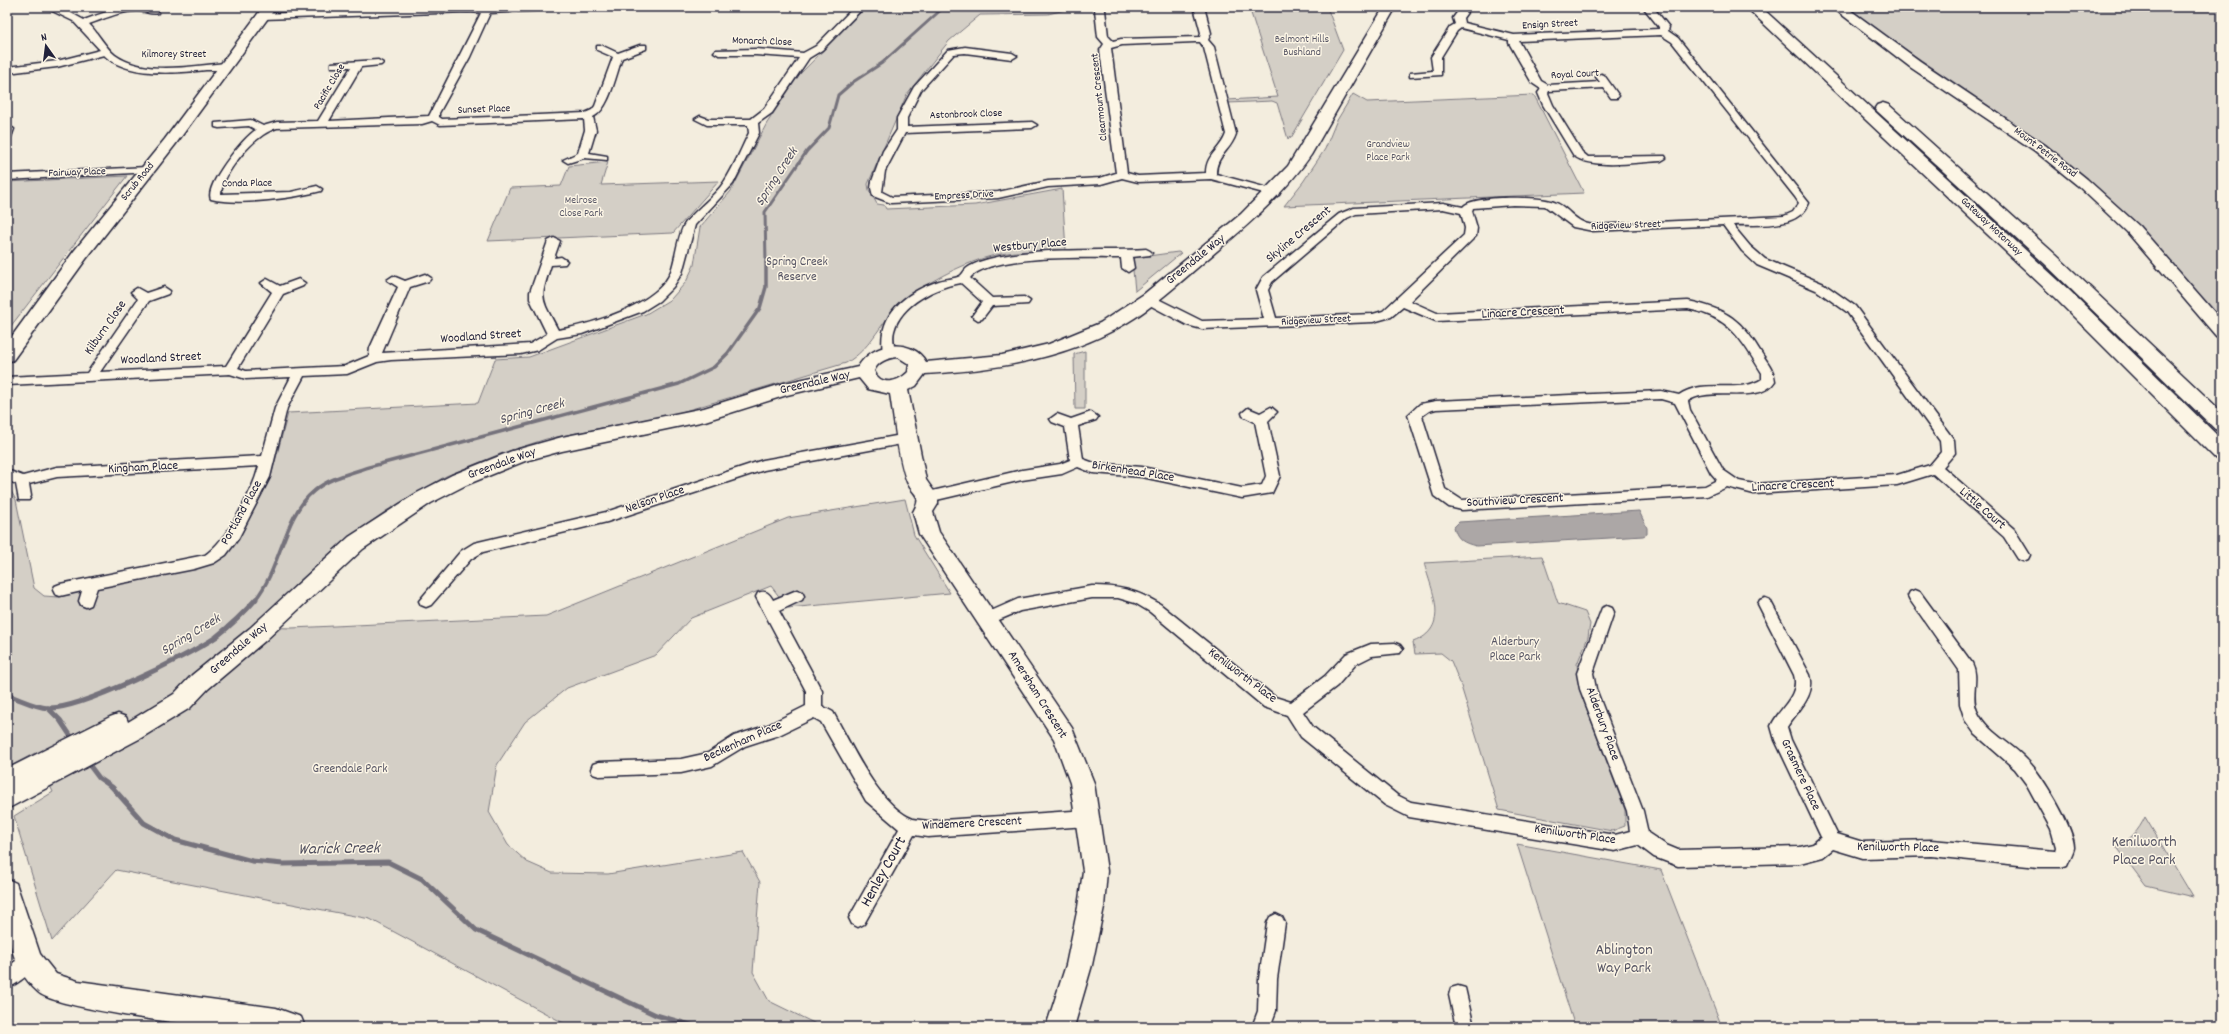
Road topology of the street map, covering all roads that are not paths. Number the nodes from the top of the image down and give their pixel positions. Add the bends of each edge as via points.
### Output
1 (49, 7) edge
2 (546, 7) edge
3 (859, 7) edge
4 (1199, 7) edge
5 (1390, 7) edge
6 (1398, 7) edge
7 (1466, 7) edge
8 (1648, 7) edge
9 (1754, 7) edge
10 (1773, 7) edge
11 (1838, 7) edge
12 (1100, 10) dead end
13 (155, 11) dead end
14 (266, 11) edge
15 (486, 11) junction
16 (1383, 22) junction
17 (84, 23) junction
18 (1460, 25) junction
19 (1663, 32) junction
20 (1514, 38) junction
21 (1203, 40) junction
22 (1110, 44) junction
23 (643, 47) dead end
24 (600, 48) dead end
25 (106, 51) junction
26 (719, 52) dead end
27 (618, 56) junction
28 (805, 56) junction
29 (1012, 56) dead end
30 (378, 63) dead end
31 (358, 64) junction
32 (334, 65) dead end
33 (225, 66) junction
34 (7, 70) edge
35 (1413, 74) dead end
36 (1546, 88) junction
37 (1614, 96) dead end
38 (587, 116) junction
39 (434, 118) junction
40 (700, 119) dead end
41 (753, 122) junction
42 (322, 123) junction
43 (219, 124) dead end
44 (1032, 124) dead end
45 (7, 128) edge
46 (262, 129) junction
47 (902, 130) junction
48 (7, 135) edge
49 (583, 155) junction
50 (603, 158) dead end
51 (568, 160) dead end
52 (1669, 169) dead end
53 (147, 170) junction
54 (1122, 175) junction
55 (1211, 176) junction
56 (7, 177) edge
57 (317, 189) dead end
58 (1275, 193) junction
59 (1466, 211) junction
60 (1726, 222) junction
61 (554, 241) dead end
62 (1146, 253) dead end
63 (1126, 254) junction
64 (561, 261) dead end
65 (546, 262) junction
66 (1128, 268) dead end
67 (425, 278) dead end
68 (964, 278) junction
69 (393, 280) dead end
70 (299, 282) dead end
71 (267, 284) dead end
72 (406, 285) junction
73 (164, 291) dead end
74 (279, 291) junction
75 (1148, 299) junction
76 (1024, 301) dead end
77 (989, 302) junction
78 (1402, 302) junction
79 (978, 316) dead end
80 (1271, 324) junction
81 (2222, 332) edge
82 (554, 335) junction
83 (889, 352) junction
84 (7, 356) edge
85 (375, 358) junction
86 (919, 368) junction
87 (230, 370) junction
88 (865, 371) junction
89 (300, 372) junction
90 (91, 376) junction
91 (7, 381) edge
92 (898, 387) junction
93 (1681, 400) junction
94 (1248, 413) dead end
95 (1091, 417) dead end
96 (1057, 419) dead end
97 (1072, 424) junction
98 (2222, 424) edge
99 (907, 439) junction
100 (2222, 453) edge
101 (265, 462) junction
102 (1077, 462) junction
103 (1935, 468) junction
104 (7, 474) edge
105 (22, 481) junction
106 (1726, 481) junction
107 (24, 496) dead end
108 (928, 497) junction
109 (2023, 555) dead end
110 (91, 585) junction
111 (60, 590) dead end
112 (797, 596) dead end
113 (1915, 596) dead end
114 (86, 601) dead end
115 (426, 602) dead end
116 (1765, 604) dead end
117 (1607, 612) dead end
118 (987, 619) junction
119 (1395, 649) dead end
120 (814, 710) junction
121 (1293, 710) junction
122 (59, 763) junction
123 (599, 769) dead end
124 (7, 781) edge
125 (7, 798) edge
126 (1087, 818) junction
127 (910, 826) junction
128 (1640, 837) junction
129 (1831, 840) junction
130 (7, 892) edge
131 (858, 918) dead end
132 (1276, 923) dead end
133 (29, 961) junction
134 (7, 978) edge
135 (1458, 995) dead end
136 (291, 1027) edge
137 (1062, 1027) edge
138 (1261, 1027) edge
139 (1465, 1027) edge

1 - 17 street, Kilmorey Street via 64,10
2 - 15 street
3 - 28 street via 819,48
4 - 21 street via 1206,33
5 - 16 street, Greendale Way
6 - 16 street, Greendale Way
7 - 18 street via 1458,18
8 - 19 street, Ridgeview Street via 1664,27
9 - 100 highway, Gateway Motorway via 2062,294
10 - 98 highway, Gateway Motorway via 2050,258
11 - 81 street, Mount Petrie Road via 1915,64 2040,148 2082,182 2133,229
12 - 22 street via 1103,37
13 - 17 street via 129,9
14 - 15 street
14 - 33 street, Scrub Road
15 - 39 street, Sunset Place via 459,69 436,107
16 - 58 street, Greendale Way via 1304,155
17 - 25 street, Kilmorey Street
18 - 20 street, Ensign Street
18 - 35 street via 1453,29 1436,57 1438,73
19 - 20 street, Ensign Street
19 - 60 street, Ridgeview Street via 1675,40 1804,203 1795,216 1785,219
20 - 36 street via 1514,43 1537,83
21 - 22 street, Clearmount Crescent via 1129,41
21 - 55 street via 1209,47 1231,134 1228,143 1211,163
22 - 54 street, Clearmount Crescent via 1105,50
23 - 27 street
24 - 27 street
25 - 33 street, Kilmorey Street via 114,58 134,66 168,69
25 - 34 street via 50,67
26 - 28 street, Monarch Close
27 - 38 street via 600,106 596,112
28 - 41 street via 768,111
29 - 47 street, Empress Drive via 965,50 951,52 917,89 902,118
30 - 31 street, Pacific Close
31 - 32 street, Pacific Close
31 - 42 street, Pacific Close
33 - 53 street, Scrub Road
36 - 37 street, Royal Court via 1604,81
36 - 52 street via 1543,93 1548,105 1578,154 1585,160 1658,154
38 - 39 street, Sunset Place via 448,123
38 - 49 street via 591,121 591,127
39 - 42 street, Conda Place via 407,122
40 - 41 street via 707,122
41 - 82 street, Woodland Street via 754,133 728,184 690,224 676,273 669,284 655,298 639,308 578,331
42 - 46 street, Conda Place via 277,125
43 - 46 street, Conda Place via 252,123
44 - 47 street, Astonbrook Close
45 - 48 street
46 - 57 street, Conda Place via 250,137 216,189 215,197 291,195
47 - 54 street, Empress Drive via 894,138 876,184 877,194 892,200 998,195 1048,184 1101,181
49 - 50 street
49 - 51 street
53 - 56 street, Fairway Place
53 - 84 street, Scrub Road via 80,255
54 - 55 street via 1138,180
55 - 58 street
58 - 75 street, Greendale Way
59 - 60 street, Ridgeview Street via 1469,206 1475,204 1540,202 1555,207 1571,223 1585,228
59 - 78 street, Ridgeview Street via 1471,228 1470,236
59 - 80 street, Skyline Crescent via 1443,206 1364,209 1343,216 1267,280 1262,290
60 - 103 street via 1752,256 1760,262 1837,296 1851,309 1947,440 1948,453
61 - 65 street
62 - 63 street, Westbury Place
63 - 66 street
63 - 68 street, Westbury Place via 997,261 971,270
64 - 65 street
65 - 82 street via 536,299
67 - 72 street
68 - 77 street
68 - 83 street, Westbury Place via 932,286 892,319 888,330
69 - 72 street
70 - 74 street
71 - 74 street
72 - 85 street via 376,348
73 - 90 street, Kilburn Close via 141,295
74 - 87 street
75 - 80 street, Ridgeview Street via 1191,322 1202,325
75 - 86 street, Greendale Way via 1092,334 1043,352 982,364
76 - 77 street
77 - 79 street
78 - 80 street, Ridgeview Street via 1387,314 1373,318
78 - 93 street, Linacre Crescent via 1436,317 1688,305 1713,310 1739,327 1768,373 1770,381 1754,389 1695,392
82 - 85 street, Woodland Street via 534,347 521,350
83 - 86 street via 907,353 918,362
83 - 88 street via 870,361
85 - 89 street, Woodland Street via 347,370
86 - 92 street via 913,379
87 - 89 street, Woodland Street via 246,375
87 - 90 street, Woodland Street
88 - 92 street via 866,376 875,385
88 - 122 street, Greendale Way via 811,382 705,414 562,444 519,456 460,480 424,498 356,543 182,701
89 - 101 street, Portland Place via 281,408
90 - 91 street, Woodland Street
92 - 99 street
93 - 106 street via 1718,473
93 - 106 street, Southview Crescent via 1661,395 1436,405 1425,407 1415,415 1440,492 1458,504 1707,491
94 - 102 street, Birkenhead Place via 1266,415 1273,476 1268,489 1242,492 1142,472 1093,468
95 - 97 street
96 - 97 street
97 - 102 street
99 - 108 street via 917,482
99 - 115 street, Nelson Place via 763,464 607,516 479,547 466,556
101 - 105 street, Kingham Place via 57,472
101 - 110 street, Portland Place via 258,488 233,535 221,551 209,559 194,563
102 - 108 street, Birkenhead Place via 1062,469 1022,475
103 - 106 street, Linacre Crescent via 1896,480 1754,489 1739,487
103 - 109 street, Little Court via 2009,533
104 - 105 street
105 - 107 street
108 - 118 street, Amersham Crescent via 928,504 923,512 929,534
110 - 111 street, Portland Place
110 - 114 street
112 - 120 street via 766,602 814,690
113 - 129 street, Kenilworth Place via 1967,668 1967,704 1970,715 2033,777 2060,831 2065,847 2061,859 1931,848 1864,850
116 - 129 street, Grasmere Place via 1802,675 1804,687 1800,697 1785,714 1779,726 1783,740
117 - 128 street, Alderbury Place via 1585,673 1588,689 1635,811
118 - 121 street, Kenilworth Place via 1018,605 1092,592 1118,592 1140,599 1155,608 1270,702
118 - 126 street, Amersham Crescent via 1064,735 1082,783
119 - 121 street via 1371,650 1351,660 1331,681
120 - 123 street, Beckenham Place via 772,730 740,741 712,759 681,766
120 - 127 street, Windemere Crescent via 828,717 872,796
121 - 128 street, Kenilworth Place via 1307,732 1391,800 1409,809 1615,843
122 - 124 street, Greendale Way
122 - 125 street, Greendale Way
126 - 127 street, Windemere Crescent via 928,829
126 - 137 street, Amersham Crescent via 1095,871 1091,907
127 - 131 street, Henley Court
128 - 129 street via 1660,852 1678,858 1800,855 1817,850
130 - 133 street
132 - 138 street via 1268,980 1267,1011
133 - 134 street
133 - 136 street via 48,984 78,994 276,1022
135 - 139 street

